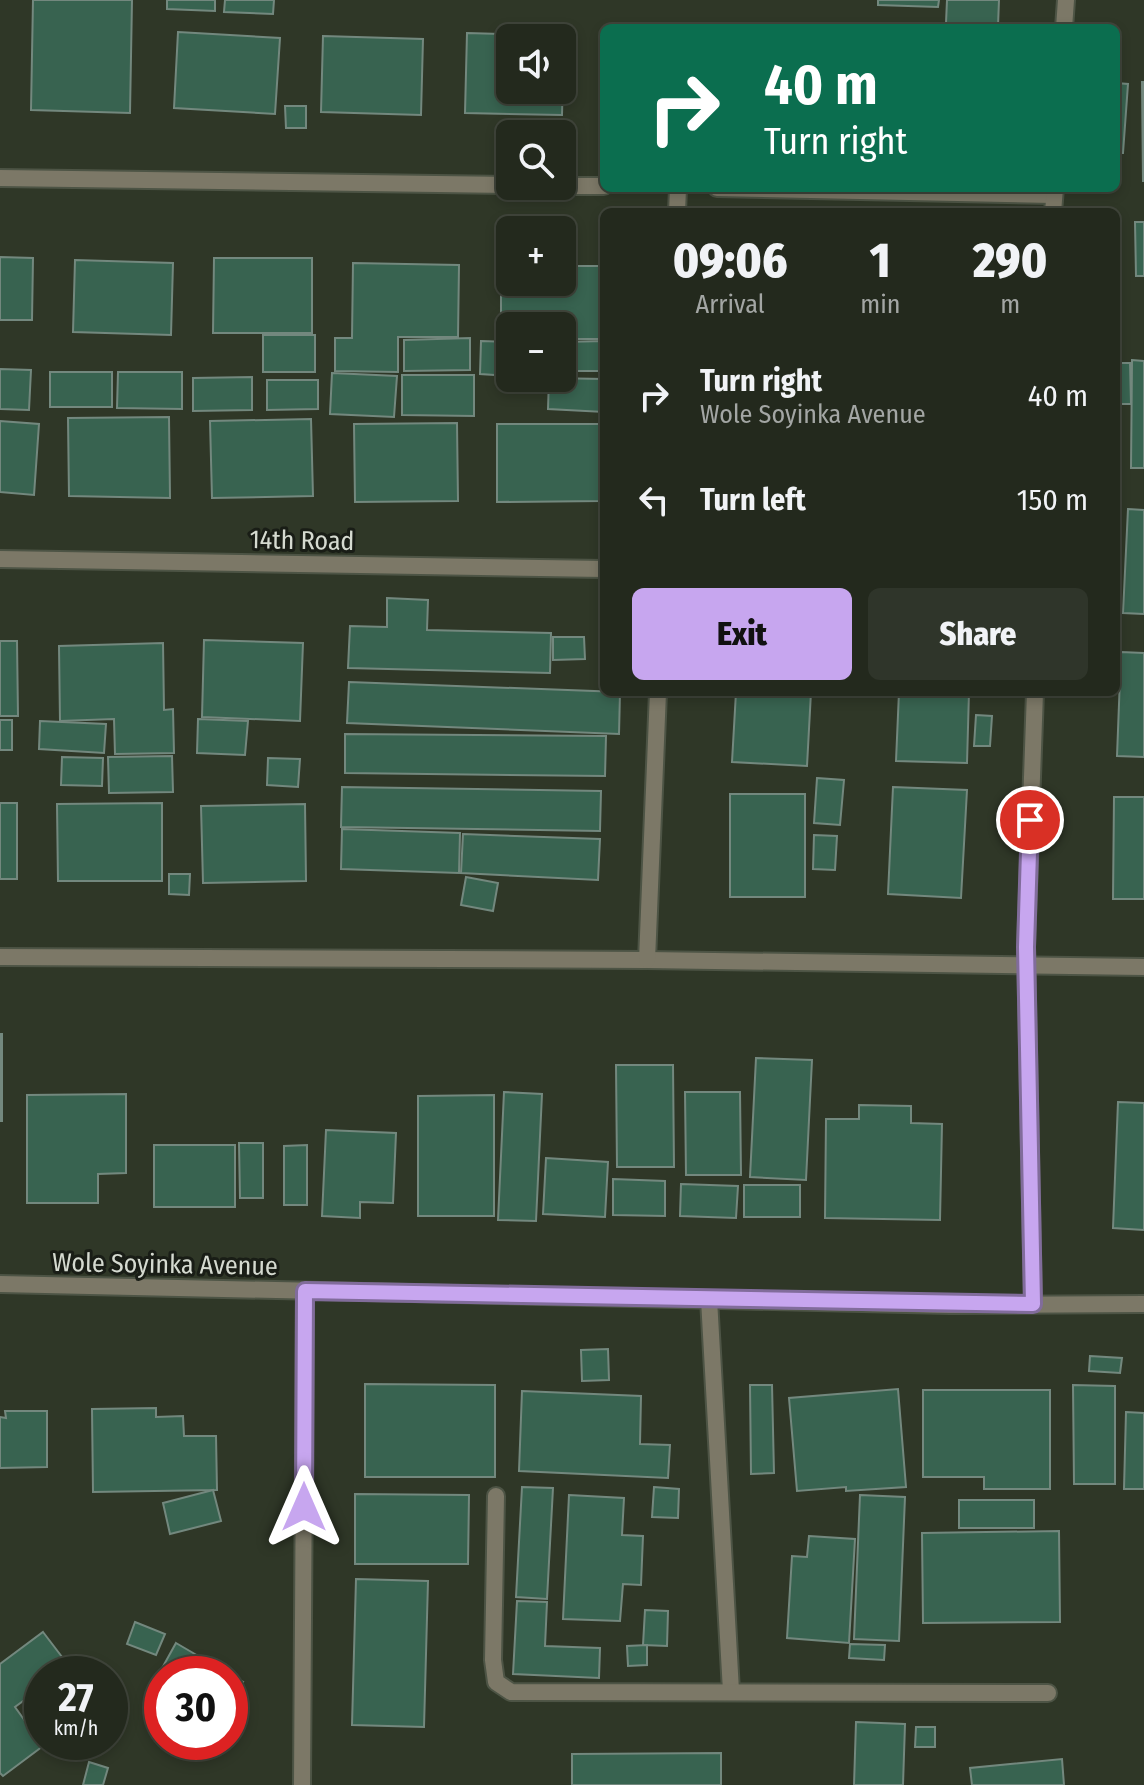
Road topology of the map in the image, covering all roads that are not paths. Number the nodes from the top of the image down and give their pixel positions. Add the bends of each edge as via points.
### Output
1 (1066, 0) edge
2 (1064, 24) edge
3 (0, 178) edge
4 (496, 185) edge
5 (576, 186) edge
6 (600, 186) edge
7 (852, 192) edge
8 (1054, 198) edge
9 (0, 559) edge
10 (600, 569) edge
11 (658, 696) edge
12 (1035, 696) edge
13 (0, 957) edge
14 (647, 960) junction
15 (1026, 966) junction
16 (1144, 967) edge
17 (0, 1284) edge
18 (305, 1291) junction
19 (709, 1299) junction
20 (1033, 1304) junction
21 (1144, 1304) edge
22 (496, 1496) dead end
23 (731, 1691) junction
24 (1048, 1693) dead end
25 (302, 1785) edge

1 - 2 street
3 - 4 street
5 - 6 street
7 - 8 street
9 - 10 street, 14th Road
11 - 14 street
12 - 15 street
13 - 14 street
14 - 15 street
15 - 16 street
15 - 20 street
17 - 18 street, Wole Soyinka Avenue
18 - 19 street, Wole Soyinka Avenue
18 - 25 street
19 - 20 street, Wole Soyinka Avenue
19 - 23 street
20 - 21 street, Wole Soyinka Avenue
22 - 23 street via 493,1660 496,1682 504,1689
23 - 24 street

